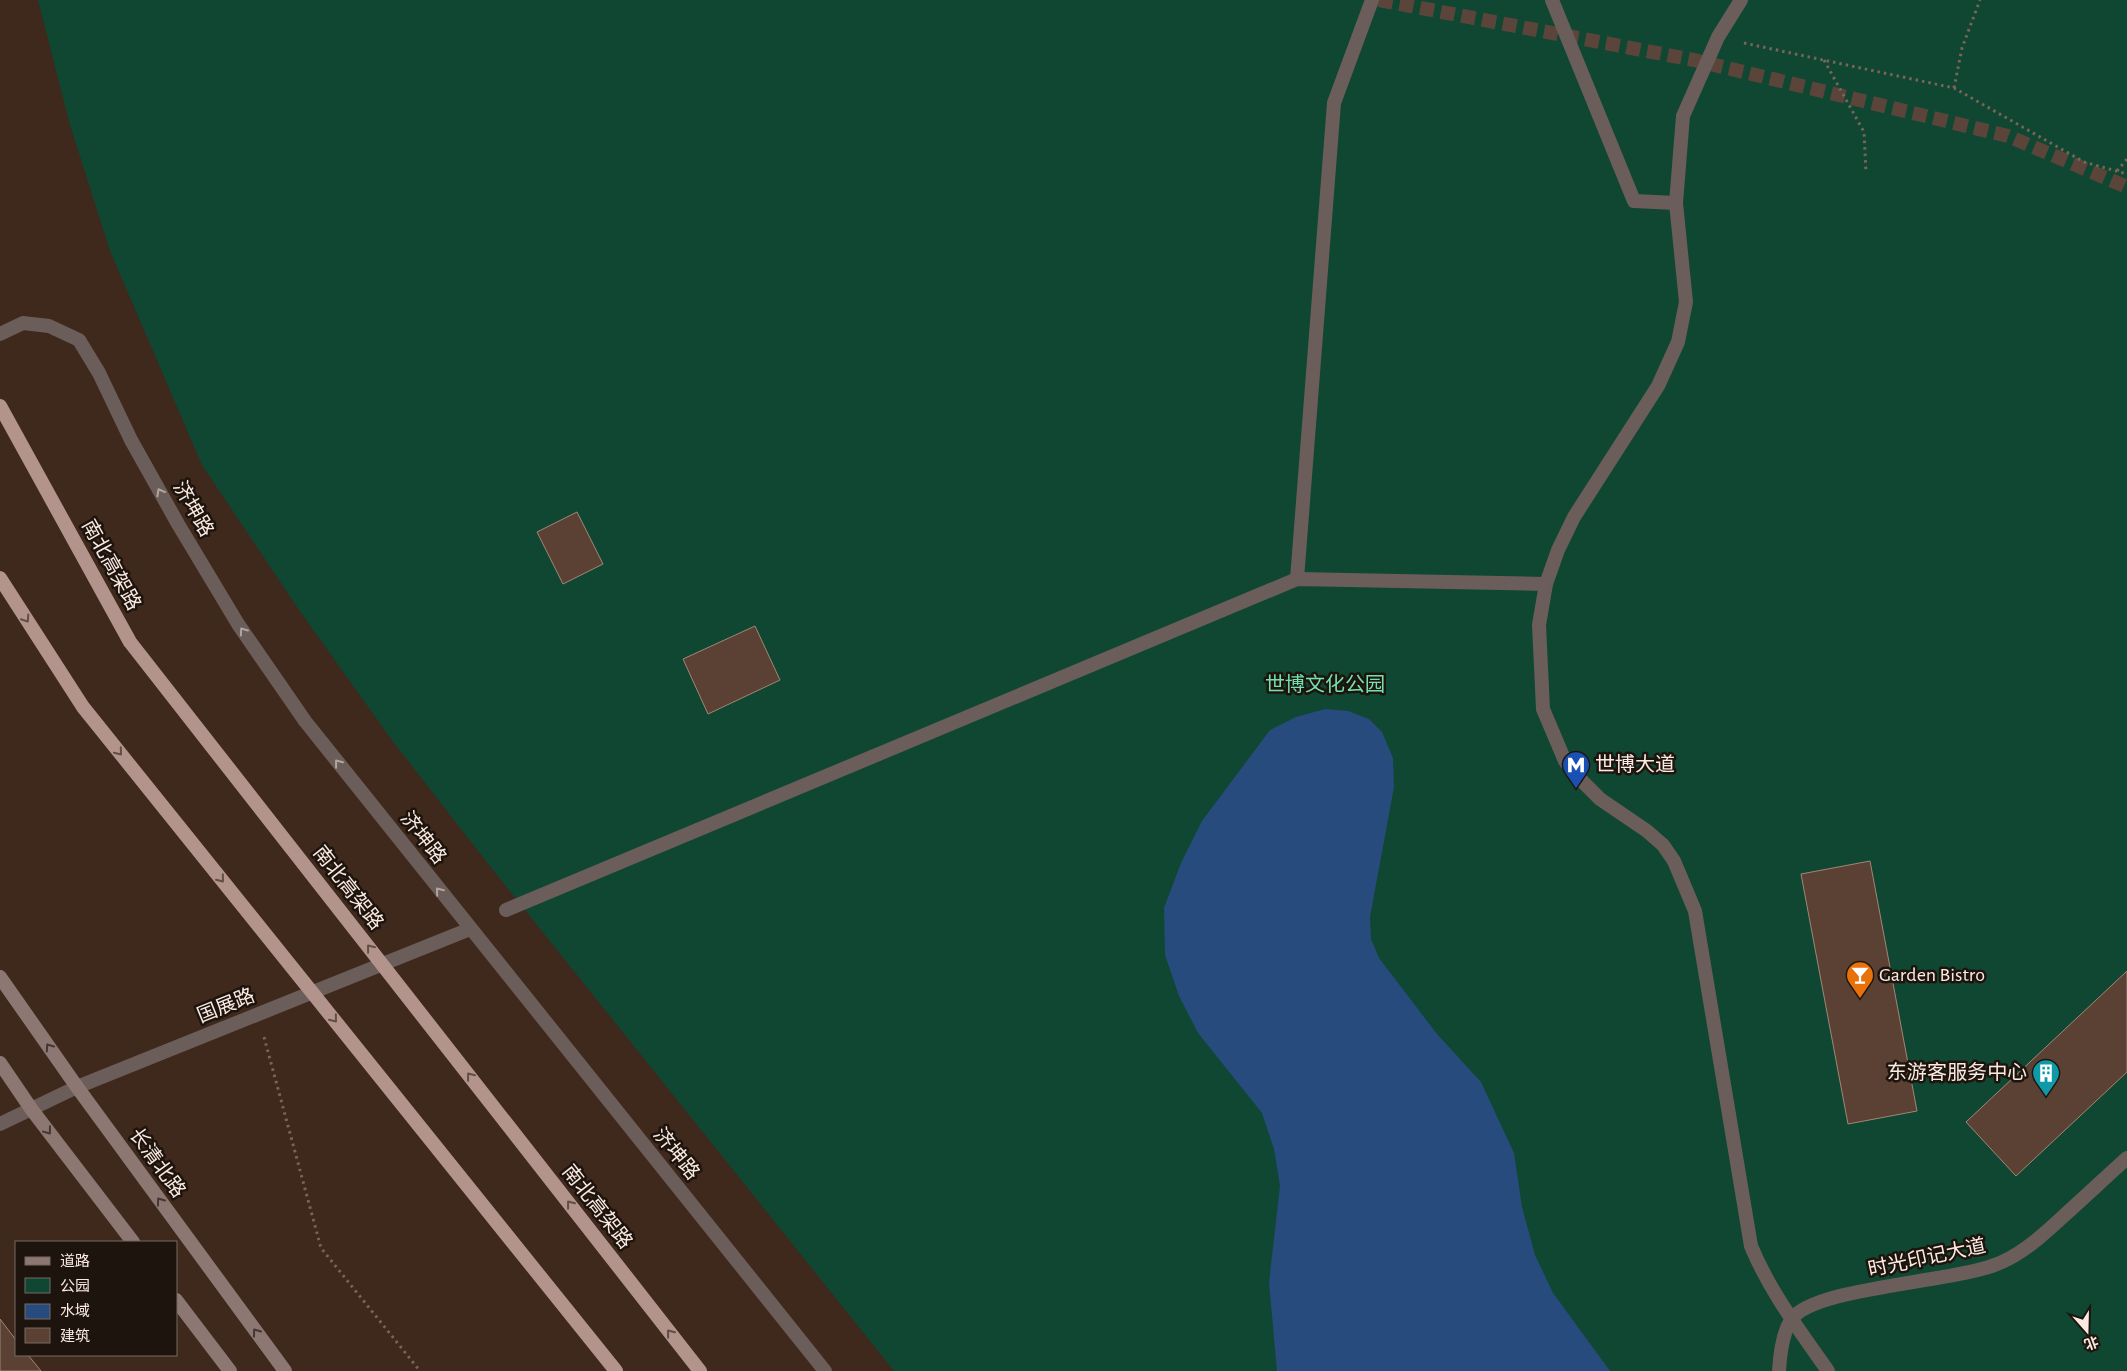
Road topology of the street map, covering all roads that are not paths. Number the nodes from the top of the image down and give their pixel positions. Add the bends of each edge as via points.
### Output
1 (1372, 0) edge
2 (1552, 0) edge
3 (1741, 0) edge
4 (1676, 203) junction
5 (0, 334) edge
6 (0, 406) edge
7 (0, 578) edge
8 (1297, 579) junction
9 (1546, 584) junction
10 (506, 910) dead end
11 (470, 929) junction
12 (0, 977) edge
13 (0, 1063) edge
14 (77, 1087) junction
15 (32, 1110) junction
16 (0, 1124) edge
17 (2127, 1158) edge
18 (132, 1241) edge
19 (178, 1303) edge
20 (1792, 1319) junction
21 (230, 1371) edge
22 (285, 1371) edge
23 (616, 1371) edge
24 (700, 1371) edge
25 (825, 1371) edge
26 (1779, 1371) edge
27 (1828, 1371) edge

1 - 8 street via 1334,103
2 - 4 street via 1634,201
3 - 4 street via 1718,37 1682,116
4 - 9 street via 1686,302 1678,342 1658,386 1574,517
11 -> 5 street, 济坤路 via 305,721 238,624 131,440 99,373 79,340 49,326 23,323
24 -> 6 highway, 南北高架路, bridge via 130,642
7 -> 23 highway, bridge via 83,707
8 - 9 street
8 - 10 street
9 - 20 street via 1539,625 1543,709 1565,761 1576,775 1600,799 1647,830 1663,845 1674,861 1695,911 1751,1246 1761,1269
11 - 14 street, 国展路
11 - 25 street, 济坤路
14 -> 12 main road, 长清北路
13 - 15 main road
14 - 15 street, 国展路
22 -> 14 main road, 长清北路
15 - 16 street, 国展路
15 -> 18 main road
17 - 20 street, 时光印记大道 via 2028,1248 2001,1263 1974,1272 1833,1296 1808,1307
19 - 21 main road
20 - 26 street via 1780,1351
20 - 27 street

